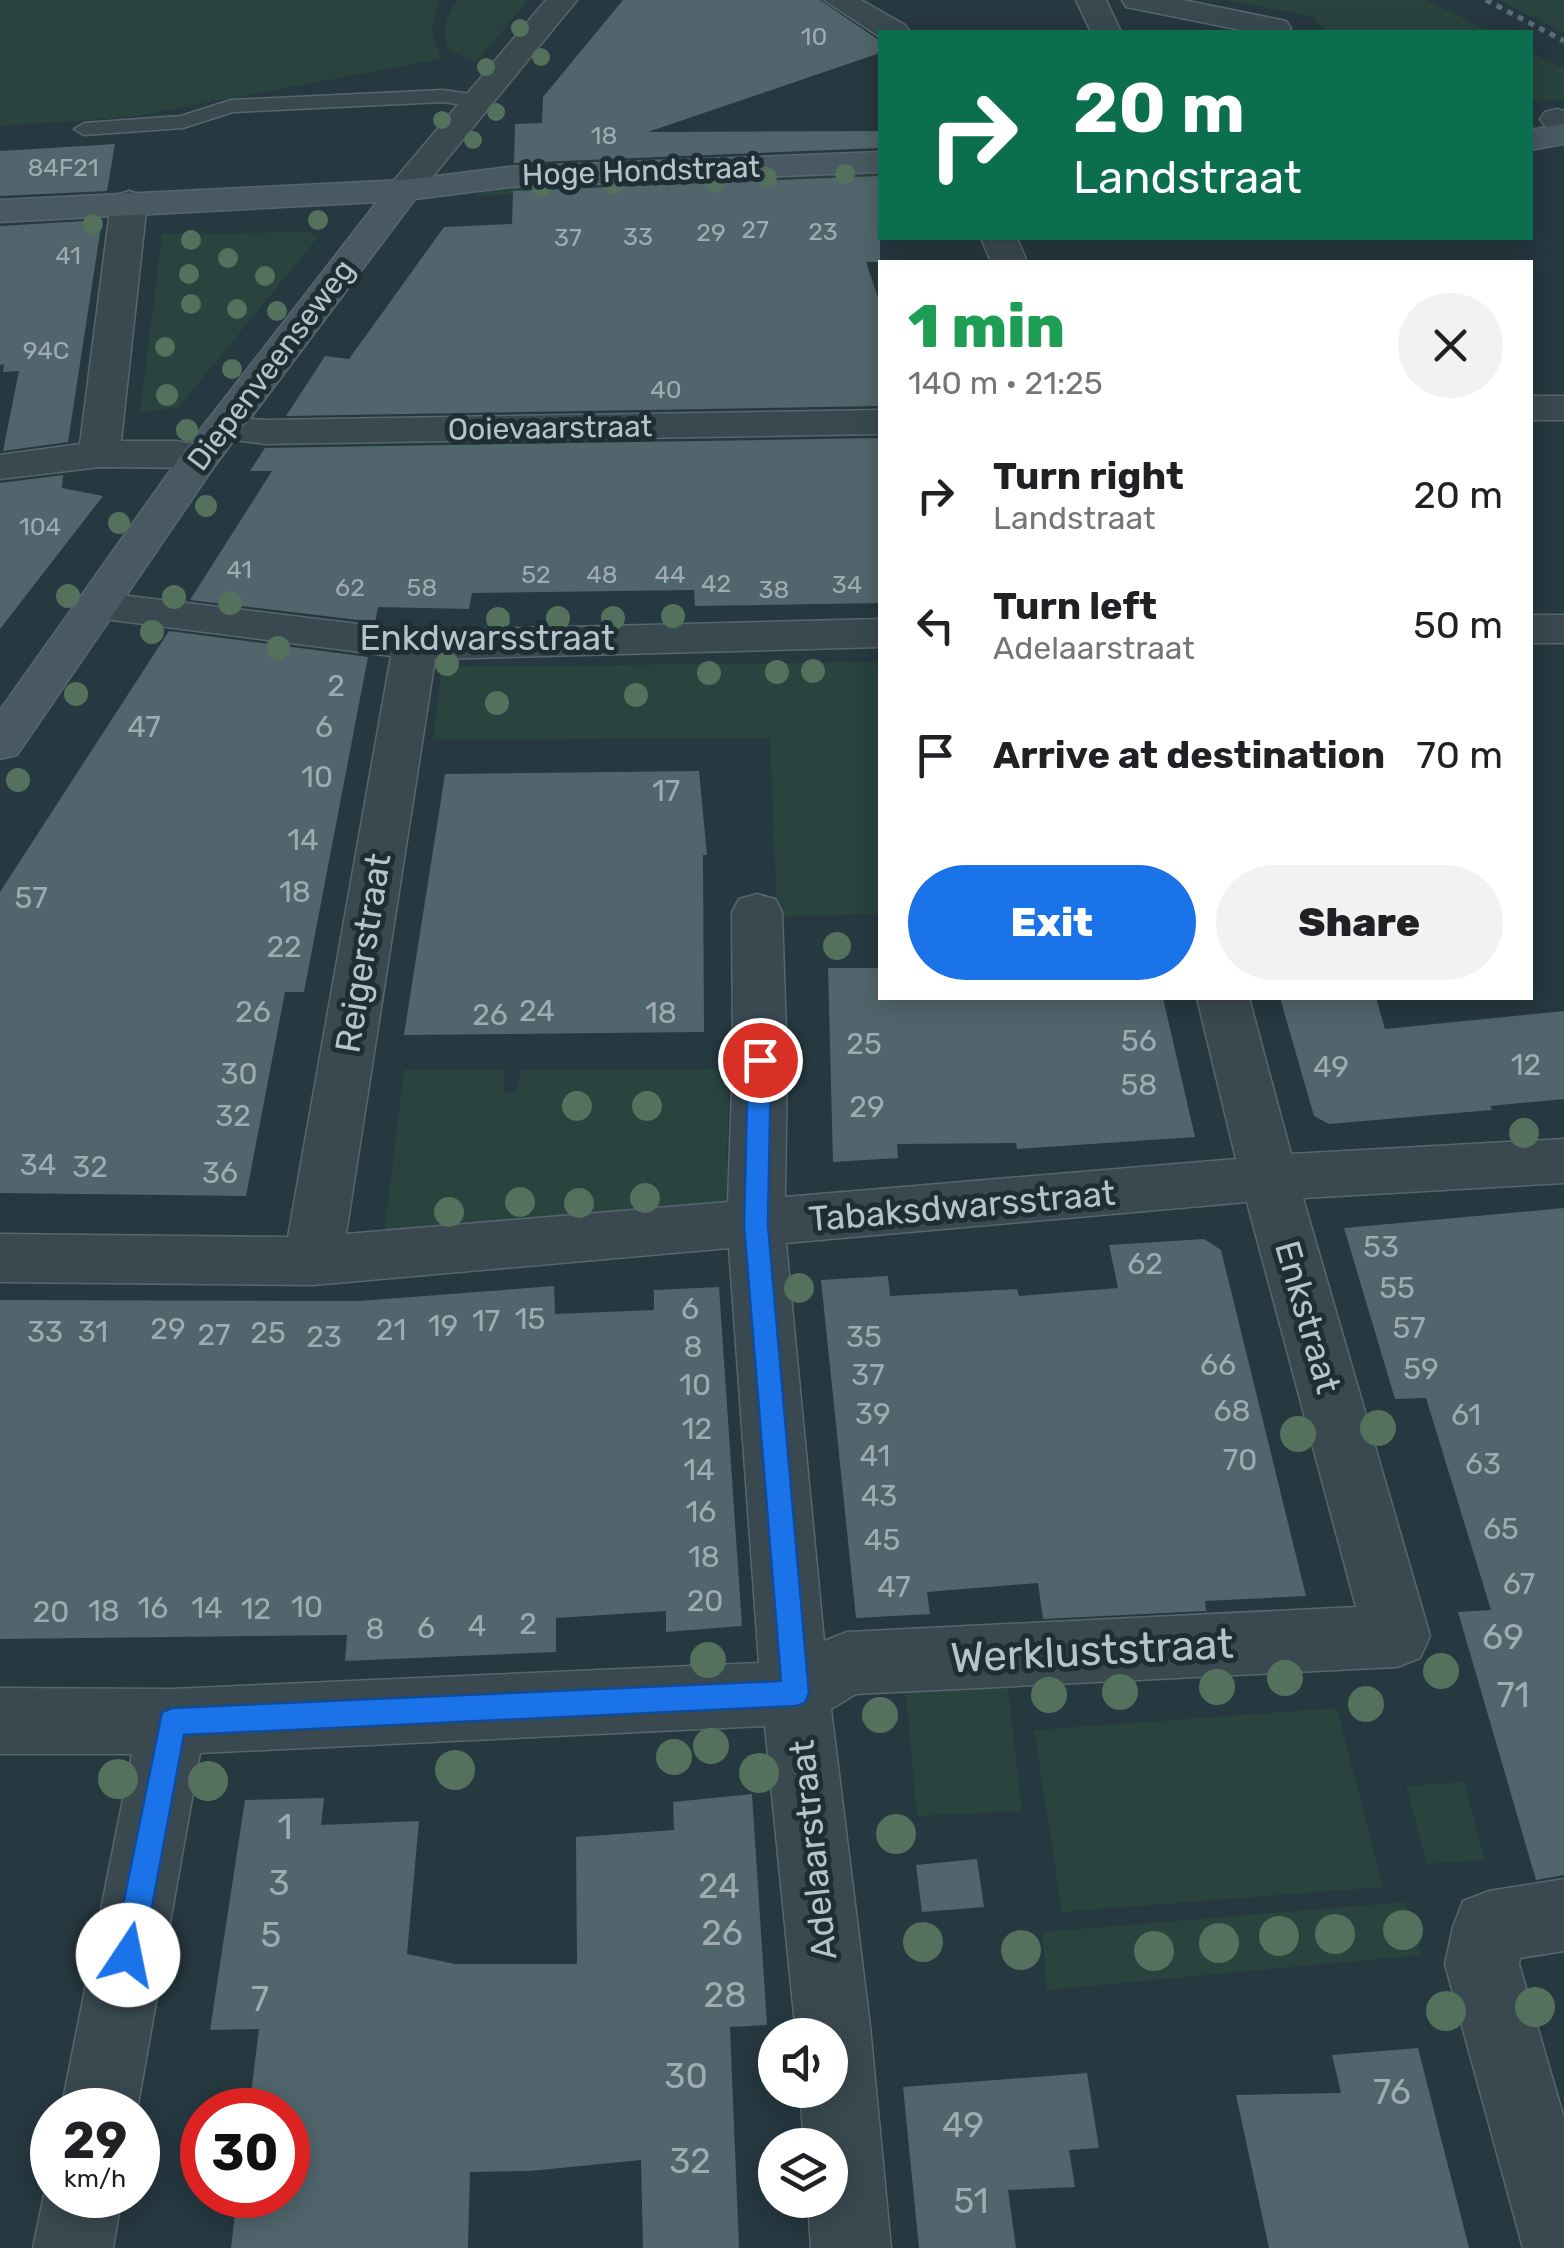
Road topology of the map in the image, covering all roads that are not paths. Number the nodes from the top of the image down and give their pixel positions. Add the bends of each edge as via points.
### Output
1 (562, 0) edge
2 (839, 0) edge
3 (1092, 0) edge
4 (1137, 0) edge
5 (891, 30) edge
6 (1105, 30) edge
7 (1224, 30) edge
8 (477, 101) junction
9 (1556, 123) edge
10 (84, 128) dead end
11 (1533, 138) edge
12 (878, 162) edge
13 (878, 186) edge
14 (404, 190) junction
15 (129, 202) junction
16 (0, 211) edge
17 (1533, 408) edge
18 (1564, 408) edge
19 (878, 422) edge
20 (211, 443) junction
21 (99, 453) junction
22 (0, 467) edge
23 (96, 606) junction
24 (1533, 628) edge
25 (1564, 628) edge
26 (878, 633) edge
27 (414, 645) junction
28 (0, 744) edge
29 (757, 912) dead end
30 (1224, 1000) edge
31 (1564, 1161) edge
32 (1269, 1178) junction
33 (756, 1225) junction
34 (0, 1258) edge
35 (313, 1261) junction
36 (1398, 1636) joint
37 (796, 1693) junction
38 (0, 1721) edge
39 (172, 1722) junction
40 (1564, 1916) edge
41 (103, 2088) edge
42 (79, 2218) edge
43 (73, 2248) edge
44 (851, 2248) edge
45 (1563, 2248) edge

1 - 8 street, Diepenveenseweg
2 - 5 street
3 - 6 street
4 - 7 street via 1275,28
8 - 10 lane via 443,96 231,106 183,122
8 - 14 street, Diepenveenseweg
9 - 11 street
12 - 14 street, Hoge Hondstraat via 509,176
13 - 14 street, Hoge Hondstraat via 481,202
14 - 15 street, Hoge Hondstraat
14 - 20 street, Diepenveenseweg
15 - 16 street, Hoge Hondstraat
15 - 21 street
17 - 18 street
19 - 20 street, Ooievaarstraat via 266,432
20 - 21 street, Ooievaarstraat
20 - 23 street, Diepenveenseweg
21 - 22 street, Ooievaarstraat
23 - 27 street, Enkdwarsstraat
23 - 28 street, Diepenveenseweg
24 - 25 street
26 - 27 street, Enkdwarsstraat
27 - 35 street, Reigerstraat
29 - 33 street, Adelaarstraat
30 - 32 street, Enkstraat
31 - 32 street, Tabaksdwarsstraat
32 - 33 street, Tabaksdwarsstraat
32 - 36 street, Enkstraat
33 - 35 street, Tabaksdwarsstraat
33 - 37 street, Adelaarstraat
34 - 35 street, Tabaksdwarsstraat
36 - 37 street, Werkluststraat via 847,1663
37 - 39 street
37 - 44 street, Adelaarstraat
38 - 39 street
39 - 41 street
40 - 45 street via 1489,1927 1482,1964
42 - 43 street

